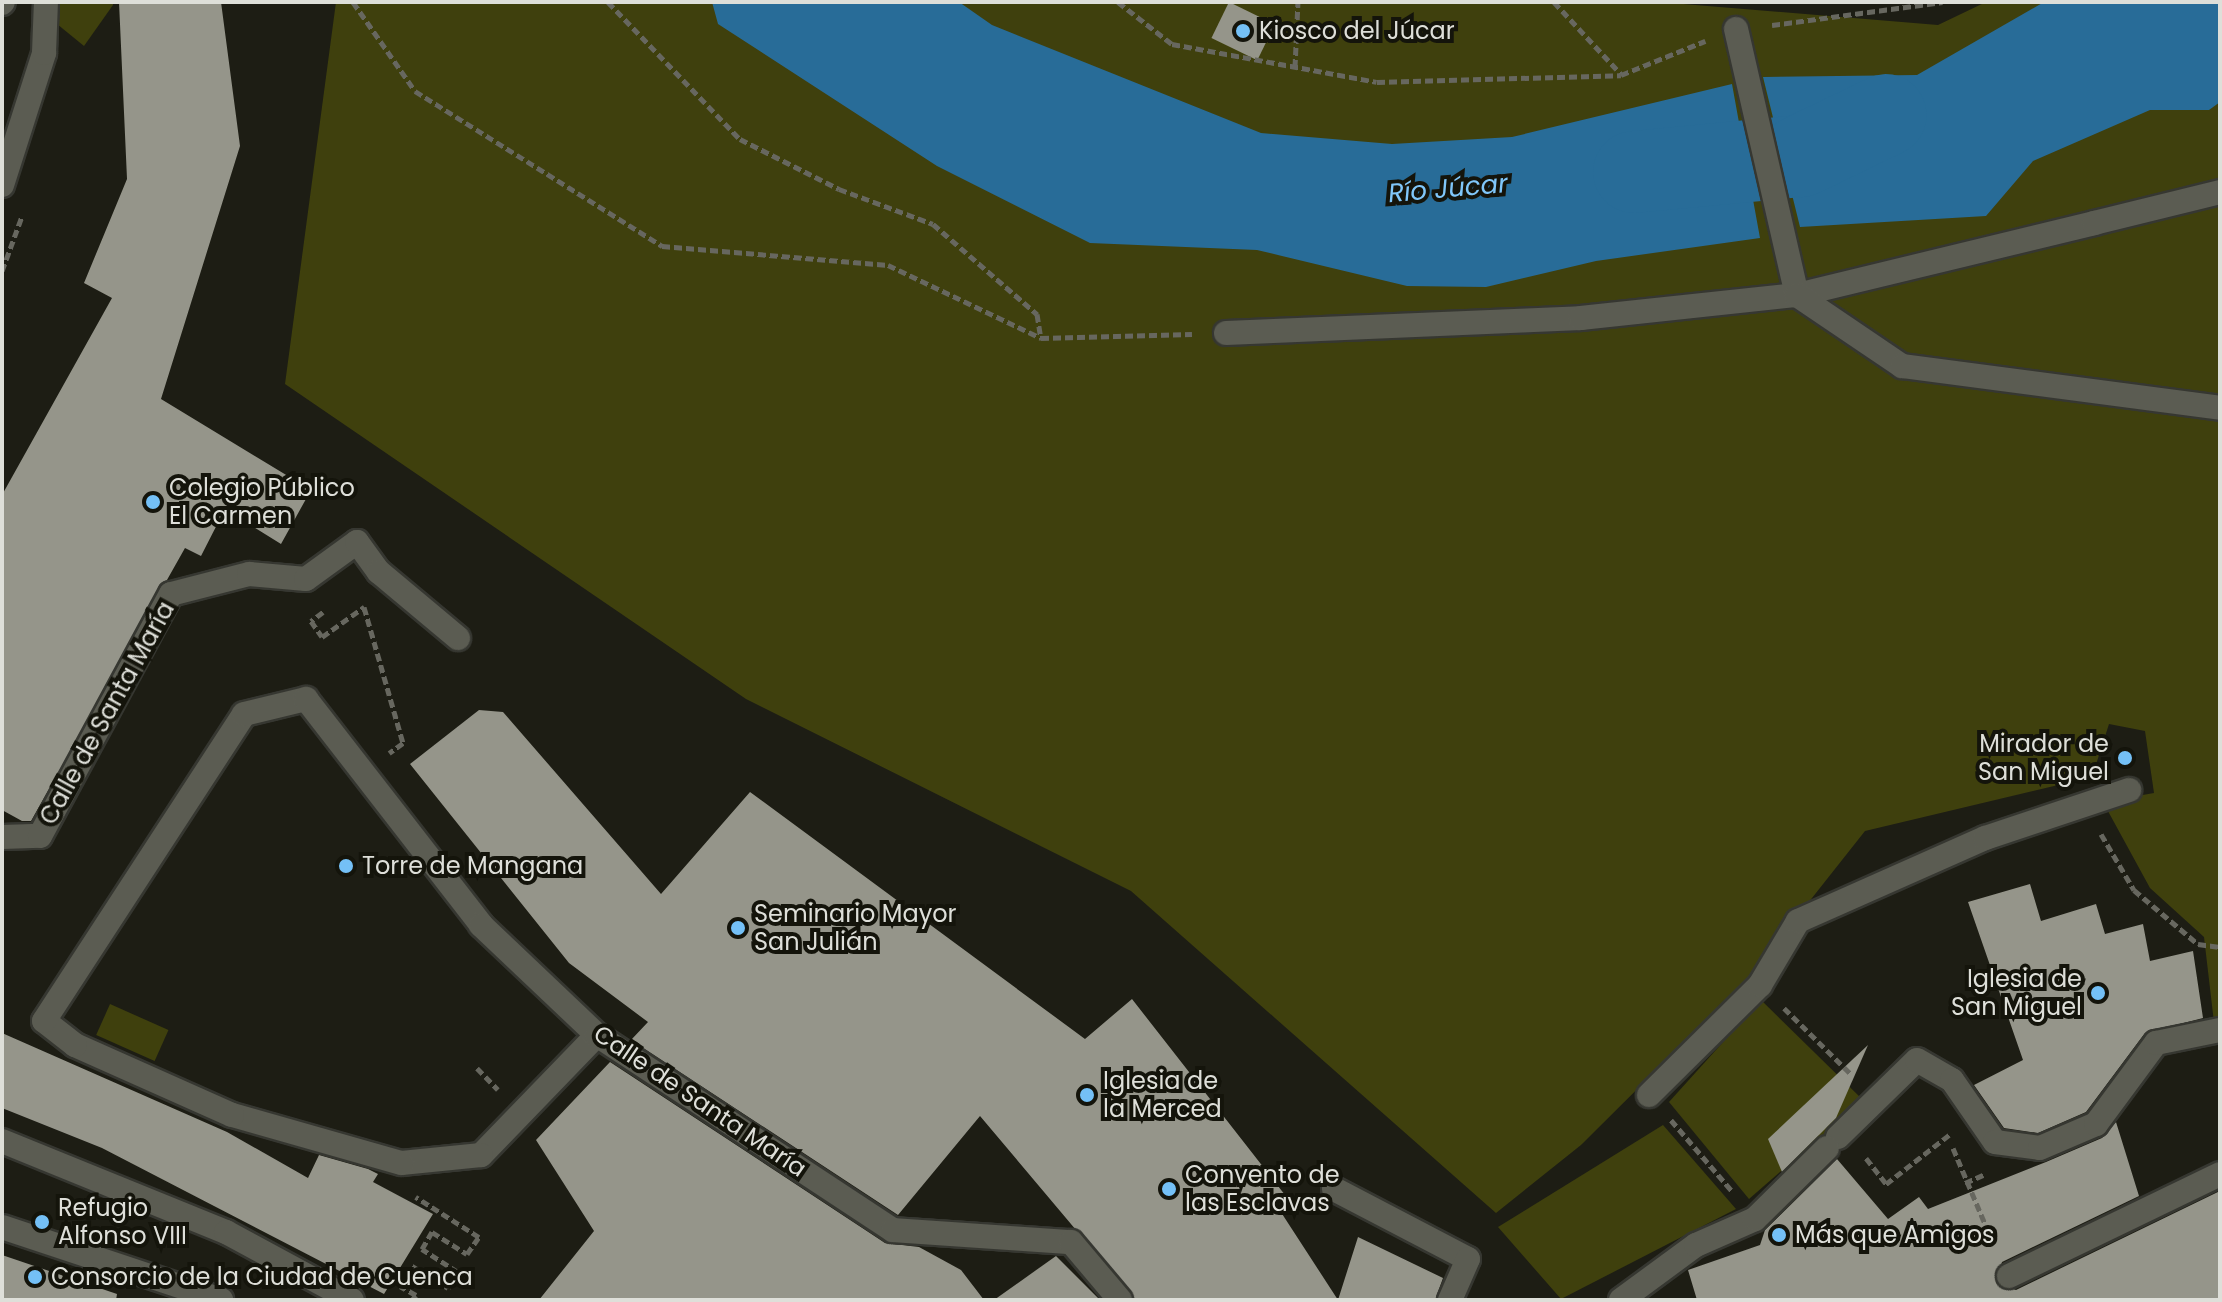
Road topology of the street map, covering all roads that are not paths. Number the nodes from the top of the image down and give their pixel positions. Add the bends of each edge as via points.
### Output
1 (46, 2) edge
2 (1736, 29) road end
3 (2, 185) edge
4 (2220, 192) edge
5 (1797, 295) junction
6 (1226, 333) road end
7 (2220, 408) edge
8 (458, 638) dead end
9 (2129, 790) dead end
10 (2, 837) edge
11 (2220, 1030) edge
12 (597, 1035) junction
13 (1649, 1095) road end
14 (2, 1141) edge
15 (2220, 1174) edge
16 (1334, 1189) dead end
17 (2, 1227) edge
18 (2009, 1276) road end
19 (221, 1300) edge
20 (352, 1300) edge
21 (1120, 1300) edge
22 (1450, 1300) edge
23 (1621, 1300) edge

1 - 3 street via 44,53
2 - 5 street
4 - 5 street
5 - 6 street via 1581,318
5 - 7 street via 1902,366
8 - 10 street, Calle de Santa María via 379,572 357,542 306,579 249,574 171,594 40,836
9 - 13 street via 1985,838 1798,921 1760,985
11 - 23 street via 2156,1043 2096,1124 2040,1148 1995,1142 1952,1080 1917,1060 1755,1219 1696,1245
12 - 12 street, Calle de Santa María via 481,1155 401,1163 232,1115 75,1045 44,1021 244,714 306,699 481,925
12 - 21 street, Calle de Santa María via 893,1230 1071,1242
14 - 20 street via 226,1232
15 - 18 street
16 - 22 street via 1468,1259
17 - 19 street

